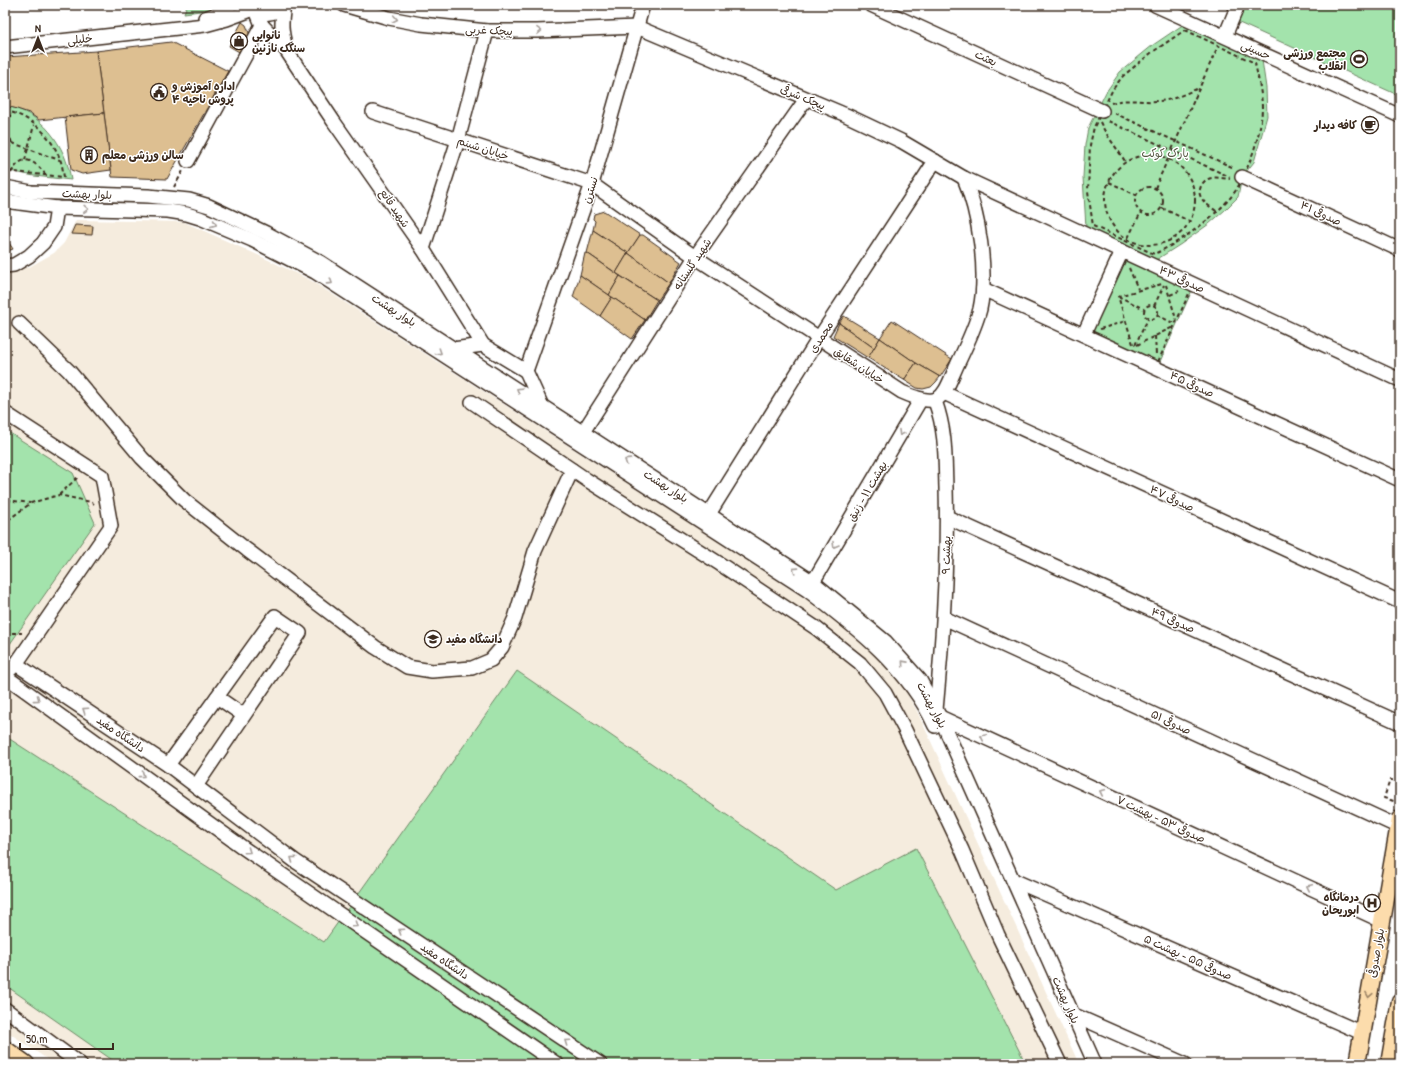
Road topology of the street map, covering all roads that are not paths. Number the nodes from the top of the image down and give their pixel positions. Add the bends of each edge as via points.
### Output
1 (230, 5) edge
2 (284, 5) edge
3 (344, 5) edge
4 (643, 5) edge
5 (871, 5) edge
6 (1155, 5) edge
7 (1238, 5) edge
8 (254, 8) edge
9 (262, 25) junction
10 (637, 27) junction
11 (155, 31) junction
12 (487, 31) junction
13 (1221, 41) junction
14 (5, 47) edge
15 (286, 50) junction
16 (806, 99) junction
17 (373, 112) dead end
18 (1107, 114) road end
19 (1400, 116) edge
20 (458, 140) junction
21 (188, 161) dead end
22 (935, 161) junction
23 (1239, 177) road end
24 (964, 178) junction
25 (592, 184) junction
26 (5, 187) edge
27 (5, 201) edge
28 (57, 208) junction
29 (1125, 246) junction
30 (423, 249) junction
31 (1400, 250) edge
32 (695, 257) junction
33 (5, 266) edge
34 (983, 289) junction
35 (19, 323) dead end
36 (1086, 333) junction
37 (819, 338) junction
38 (483, 344) junction
39 (453, 349) junction
40 (526, 372) junction
41 (1400, 380) edge
42 (940, 397) junction
43 (921, 400) junction
44 (472, 402) dead end
45 (541, 404) junction
46 (5, 413) edge
47 (583, 432) junction
48 (572, 470) junction
49 (1400, 480) edge
50 (709, 514) junction
51 (947, 517) junction
52 (813, 582) junction
53 (1400, 602) edge
54 (944, 618) junction
55 (16, 664) junction
56 (5, 676) edge
57 (60, 694) junction
58 (217, 696) junction
59 (50, 709) junction
60 (938, 714) junction
61 (243, 715) junction
62 (1400, 723) edge
63 (168, 765) junction
64 (196, 786) junction
65 (1399, 823) edge
66 (1013, 880) junction
67 (1382, 921) junction
68 (1400, 1001) edge
69 (5, 1008) edge
70 (1072, 1014) junction
71 (1398, 1023) edge
72 (1362, 1033) junction
73 (5, 1049) edge
74 (26, 1064) edge
75 (80, 1064) edge
76 (557, 1064) edge
77 (600, 1064) edge
78 (1060, 1064) edge
79 (1085, 1064) edge
80 (1095, 1064) edge
81 (1185, 1064) edge
82 (1357, 1064) edge
83 (1389, 1064) edge

1 - 11 street via 217,14 200,20
2 - 8 street via 274,13 261,13
2 - 15 street via 281,24
3 -> 12 street, پیچک غربی via 421,24
4 - 10 street, نسترن
5 - 18 street, بعثت
6 - 13 street, حسینی
7 - 13 street
8 - 9 street
8 - 11 street via 205,25
9 - 15 street
9 - 21 street
12 -> 10 street, پیچک غربی
10 - 16 street, پیچک شرقی
10 - 25 street, نسترن
11 - 14 street, خلیلی
12 - 20 street
13 - 19 street, حسینی
15 - 30 street, شهید قانع
16 - 22 street, پیچک شرقی via 901,141
16 - 32 street, شهید گلستانه
17 - 20 street, خیابان شبنم
20 - 25 street, خیابان شبنم
20 - 30 street
22 - 24 street, پیچک شرقی
22 - 37 street, محمدی
23 - 31 street, صدوقی ۴۱
24 - 29 street, صدوقی ۴۳
24 - 34 street via 970,192 981,245
25 - 32 street, خیابان شقایق
25 - 40 street, نسترن
26 - 39 street, بلوار بهشت via 31,192 148,196 189,200 208,206 320,262
27 - 28 street, بلوار بهشت
28 - 33 street via 54,227 43,243 29,256 14,265
28 -> 79 street, بلوار بهشت via 168,211 187,214 252,240 315,272 808,590 847,620 882,652 911,685 932,720
29 - 36 street
29 - 41 street, صدوقی ۴۳ via 1168,277
30 - 38 street, شهید قانع
32 - 37 street, خیابان شقایق
32 - 47 street, شهید گلستانه
34 - 36 street, صدوقی ۴۵
34 - 42 street via 973,329
35 - 48 street via 69,371 142,458 184,500 375,647 407,666 432,671 472,668 491,660 502,647 515,618 535,551
36 - 49 street, صدوقی ۴۵ via 1132,352
37 - 43 street, خیابان شقایق via 902,392
37 - 50 street, محمدی
38 - 39 street
38 - 40 street
45 -> 39 street, بلوار بهشت
40 - 45 street
42 - 43 street, خیابان شقایق
42 - 51 street, بهشت ۹
42 - 53 street, صدوقی ۴۷
43 -> 52 street, بهشت ۱۱ - زنبق
44 - 48 street
45 - 47 street, بلوار بهشت
46 - 55 street via 102,476 111,526
50 -> 47 street, بلوار بهشت
48 - 78 street via 816,628 860,663 885,693 962,850 998,935
52 -> 50 street, بلوار بهشت
51 - 54 street, بهشت ۹
51 - 62 street, صدوقی ۴۹
60 -> 52 street, بلوار بهشت via 920,680 886,642
54 - 60 street, بهشت ۹
54 - 65 street, صدوقی ۵۱
55 - 56 street
55 - 57 street, دانشگاه مفید
56 -> 59 street, دانشگاه مفید
57 - 59 street
63 -> 57 street, دانشگاه مفید
58 - 61 street
58 - 61 street via 275,616 300,633
58 - 63 street
59 -> 76 street, دانشگاه مفید via 245,849
60 - 66 street, بلوار بهشت
67 -> 60 street, صدوقی ۵۳ - بهشت ۷
61 - 64 street
63 - 64 street, دانشگاه مفید
77 -> 64 street, دانشگاه مفید via 295,861
65 - 67 main road, بلوار صدوقی
66 - 70 street, بلوار بهشت
66 - 72 street, صدوقی ۵۵ - بهشت ۵
67 -> 72 main road, بلوار صدوقی
68 - 71 main road
69 - 75 street
70 - 80 street, بلوار بهشت
70 - 81 street
71 - 83 main road
72 - 82 main road, بلوار صدوقی
73 - 74 main road

